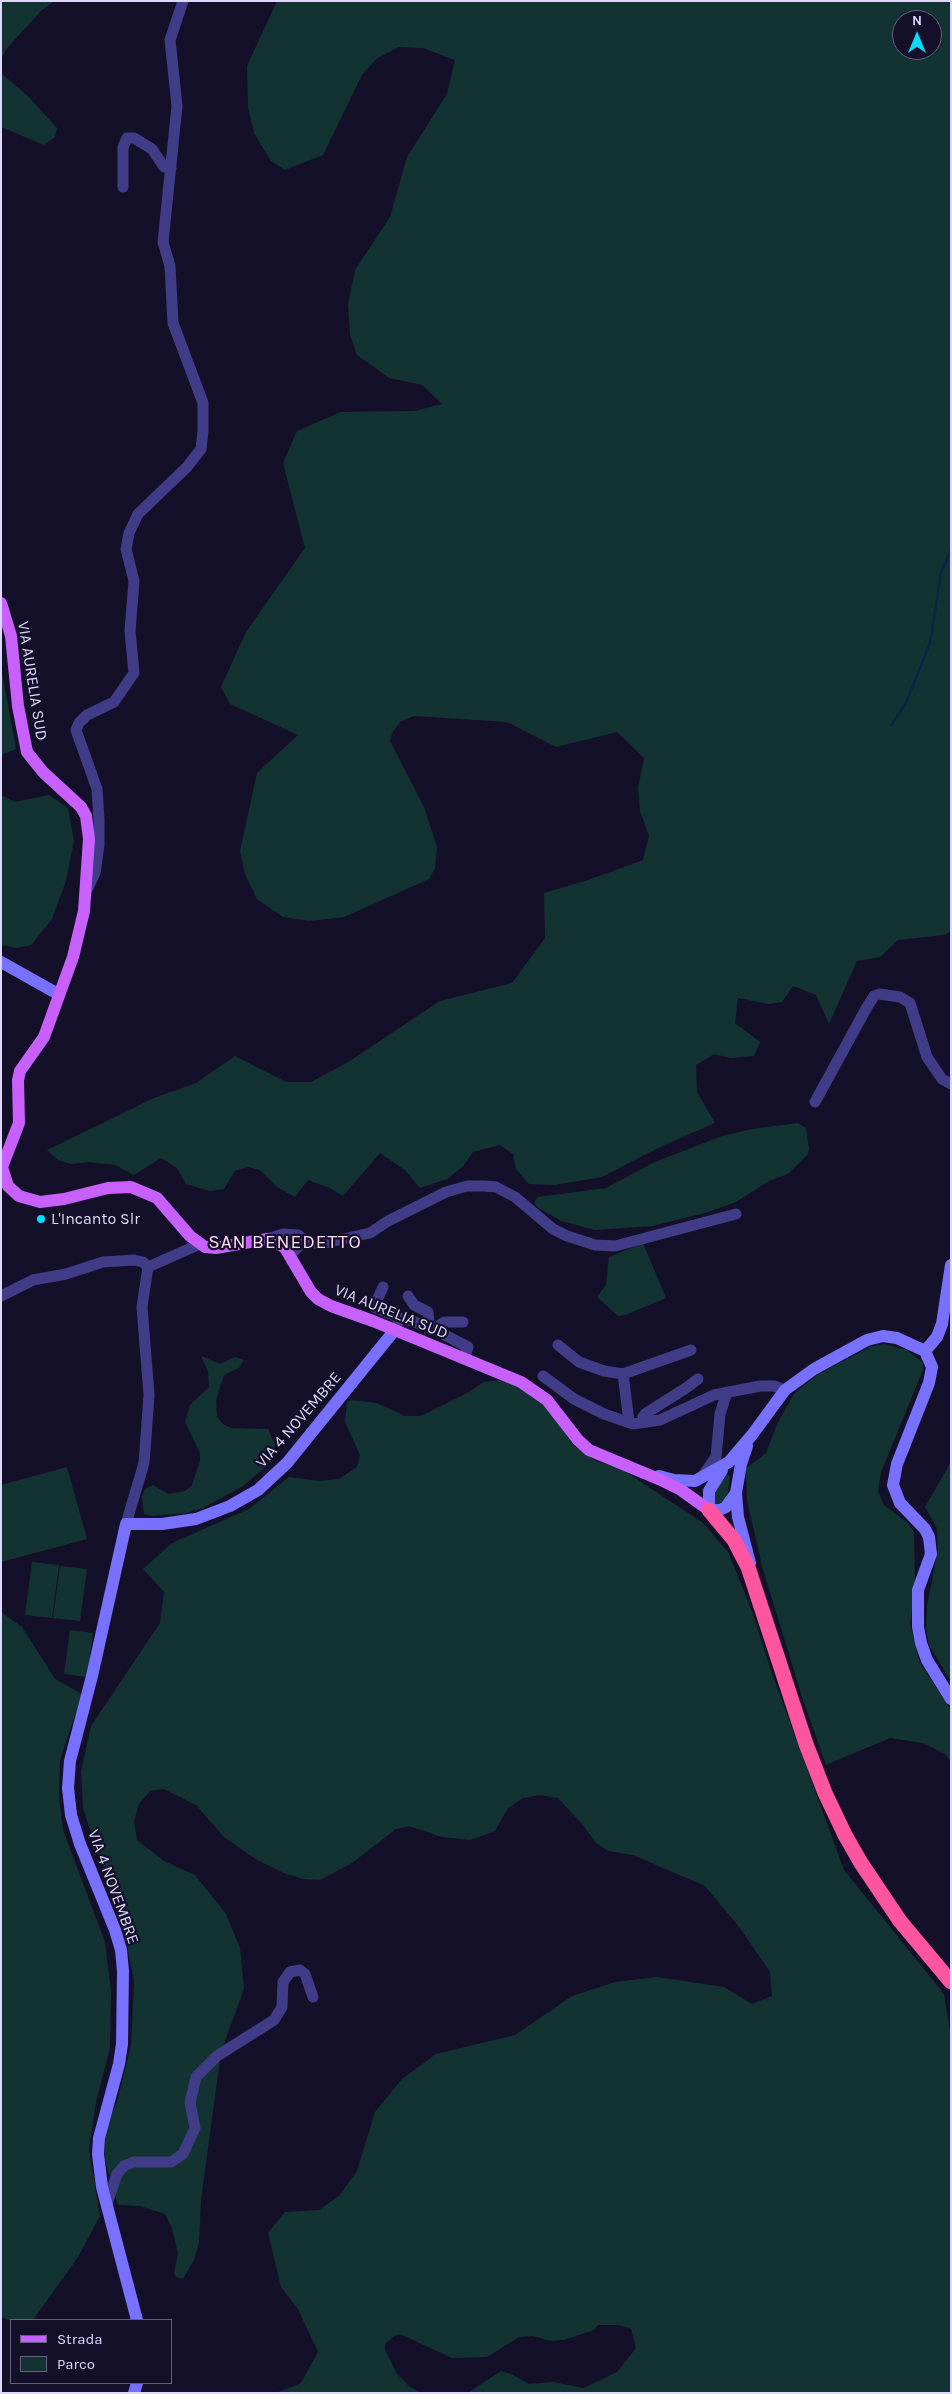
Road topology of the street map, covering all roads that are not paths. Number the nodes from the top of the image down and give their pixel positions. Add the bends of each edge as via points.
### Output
1 (183, 1) edge
2 (171, 168) junction
3 (122, 187) dead end
4 (1, 603) edge
5 (86, 892) junction
6 (1, 962) edge
7 (58, 994) junction
8 (951, 1084) edge
9 (815, 1102) dead end
10 (736, 1214) dead end
11 (267, 1239) junction
12 (305, 1240) junction
13 (200, 1244) junction
14 (290, 1255) junction
15 (951, 1265) edge
16 (148, 1267) junction
17 (383, 1286) dead end
18 (1, 1296) edge
19 (408, 1296) dead end
20 (400, 1318) junction
21 (463, 1322) dead end
22 (394, 1331) junction
23 (558, 1345) dead end
24 (691, 1350) dead end
25 (926, 1351) junction
26 (464, 1359) junction
27 (623, 1374) junction
28 (544, 1376) dead end
29 (698, 1379) dead end
30 (785, 1390) junction
31 (727, 1392) junction
32 (629, 1422) junction
33 (647, 1422) junction
34 (752, 1435) junction
35 (729, 1462) junction
36 (642, 1471) junction
37 (701, 1479) junction
38 (736, 1493) junction
39 (709, 1510) junction
40 (126, 1524) junction
41 (756, 1585) junction
42 (951, 1699) edge
43 (951, 1982) edge
44 (313, 1997) dead end
45 (107, 2204) junction
46 (137, 2319) edge

1 - 2 street via 170,40 177,106
2 - 3 street via 164,167 152,149 134,138 127,138 123,147
2 - 5 street via 163,242 170,266 176,334 203,403 201,449 138,514 129,533 126,549 134,581 130,631 134,673 114,702 87,715 76,730 97,788 99,820 95,873
4 - 5 main road, VIA AURELIA SUD via 11,636 18,706 27,752 43,772 74,798 86,816 89,839
5 - 7 main road, VIA AURELIA SUD via 76,948
6 - 7 street
7 - 13 main road, VIA AURELIA SUD via 44,1036 20,1071 19,1123 2,1167 8,1186 19,1196 40,1202 122,1186 138,1189 157,1198
8 - 9 street via 942,1079 927,1057 910,1002 879,994 867,1007
10 - 12 street via 615,1246 595,1245 580,1242 553,1228 506,1192 484,1186 467,1186 446,1192 370,1233 321,1244
11 - 12 street via 283,1234
11 - 13 main road via 216,1248
11 - 14 main road, VIA AURELIA SUD via 280,1244
12 - 14 street
13 - 16 street
14 - 22 main road, VIA AURELIA SUD via 318,1299
15 - 25 street via 942,1324
16 - 18 street via 134,1260 103,1262 33,1280
16 - 40 street, VIA 4 NOVEMBRE via 142,1306 149,1395 146,1437 140,1477
17 - 20 street via 374,1307
19 - 20 street via 414,1305 428,1312 430,1322 421,1324
20 - 22 street
21 - 26 street via 445,1322 438,1329 468,1347
22 - 26 main road, VIA AURELIA SUD
22 - 40 street, VIA 4 NOVEMBRE via 287,1463 258,1490 230,1506 196,1519 162,1524
23 - 27 street via 579,1362
24 - 27 street
25 - 30 street, VIA AURELIA SUD via 896,1338 875,1337 814,1369
25 - 42 street via 932,1367 929,1383 897,1464 893,1484 900,1503 925,1529 931,1546 918,1590 918,1626 927,1660
26 - 36 main road, VIA AURELIA SUD via 532,1388 589,1450
27 - 32 street
28 - 32 street via 569,1397
29 - 33 street via 645,1414 643,1417
30 - 31 street via 760,1386
30 - 34 street, VIA AURELIA SUD
31 - 33 street via 660,1420
31 - 37 street via 720,1414 716,1457
32 - 33 street
34 - 35 street, VIA AURELIA SUD
34 - 38 street via 741,1464
35 - 37 street, VIA AURELIA SUD
35 - 39 street via 709,1491
36 - 37 street, VIA AURELIA SUD via 674,1480
36 - 39 main road via 682,1490
38 - 39 street via 726,1507
38 - 41 street via 738,1517
39 - 41 highway via 734,1540
40 - 45 street, VIA 4 NOVEMBRE via 70,1761 68,1788 77,1837 115,1930 123,1971 122,2044 99,2138 98,2154
41 - 43 highway via 806,1744 845,1835 916,1944
44 - 45 street via 305,1974 300,1970 290,1972 283,1982 282,2007 274,2020 217,2056 196,2077 190,2103 194,2128 183,2154 171,2162 134,2162 124,2166 117,2174
45 - 46 street, VIA 4 NOVEMBRE

